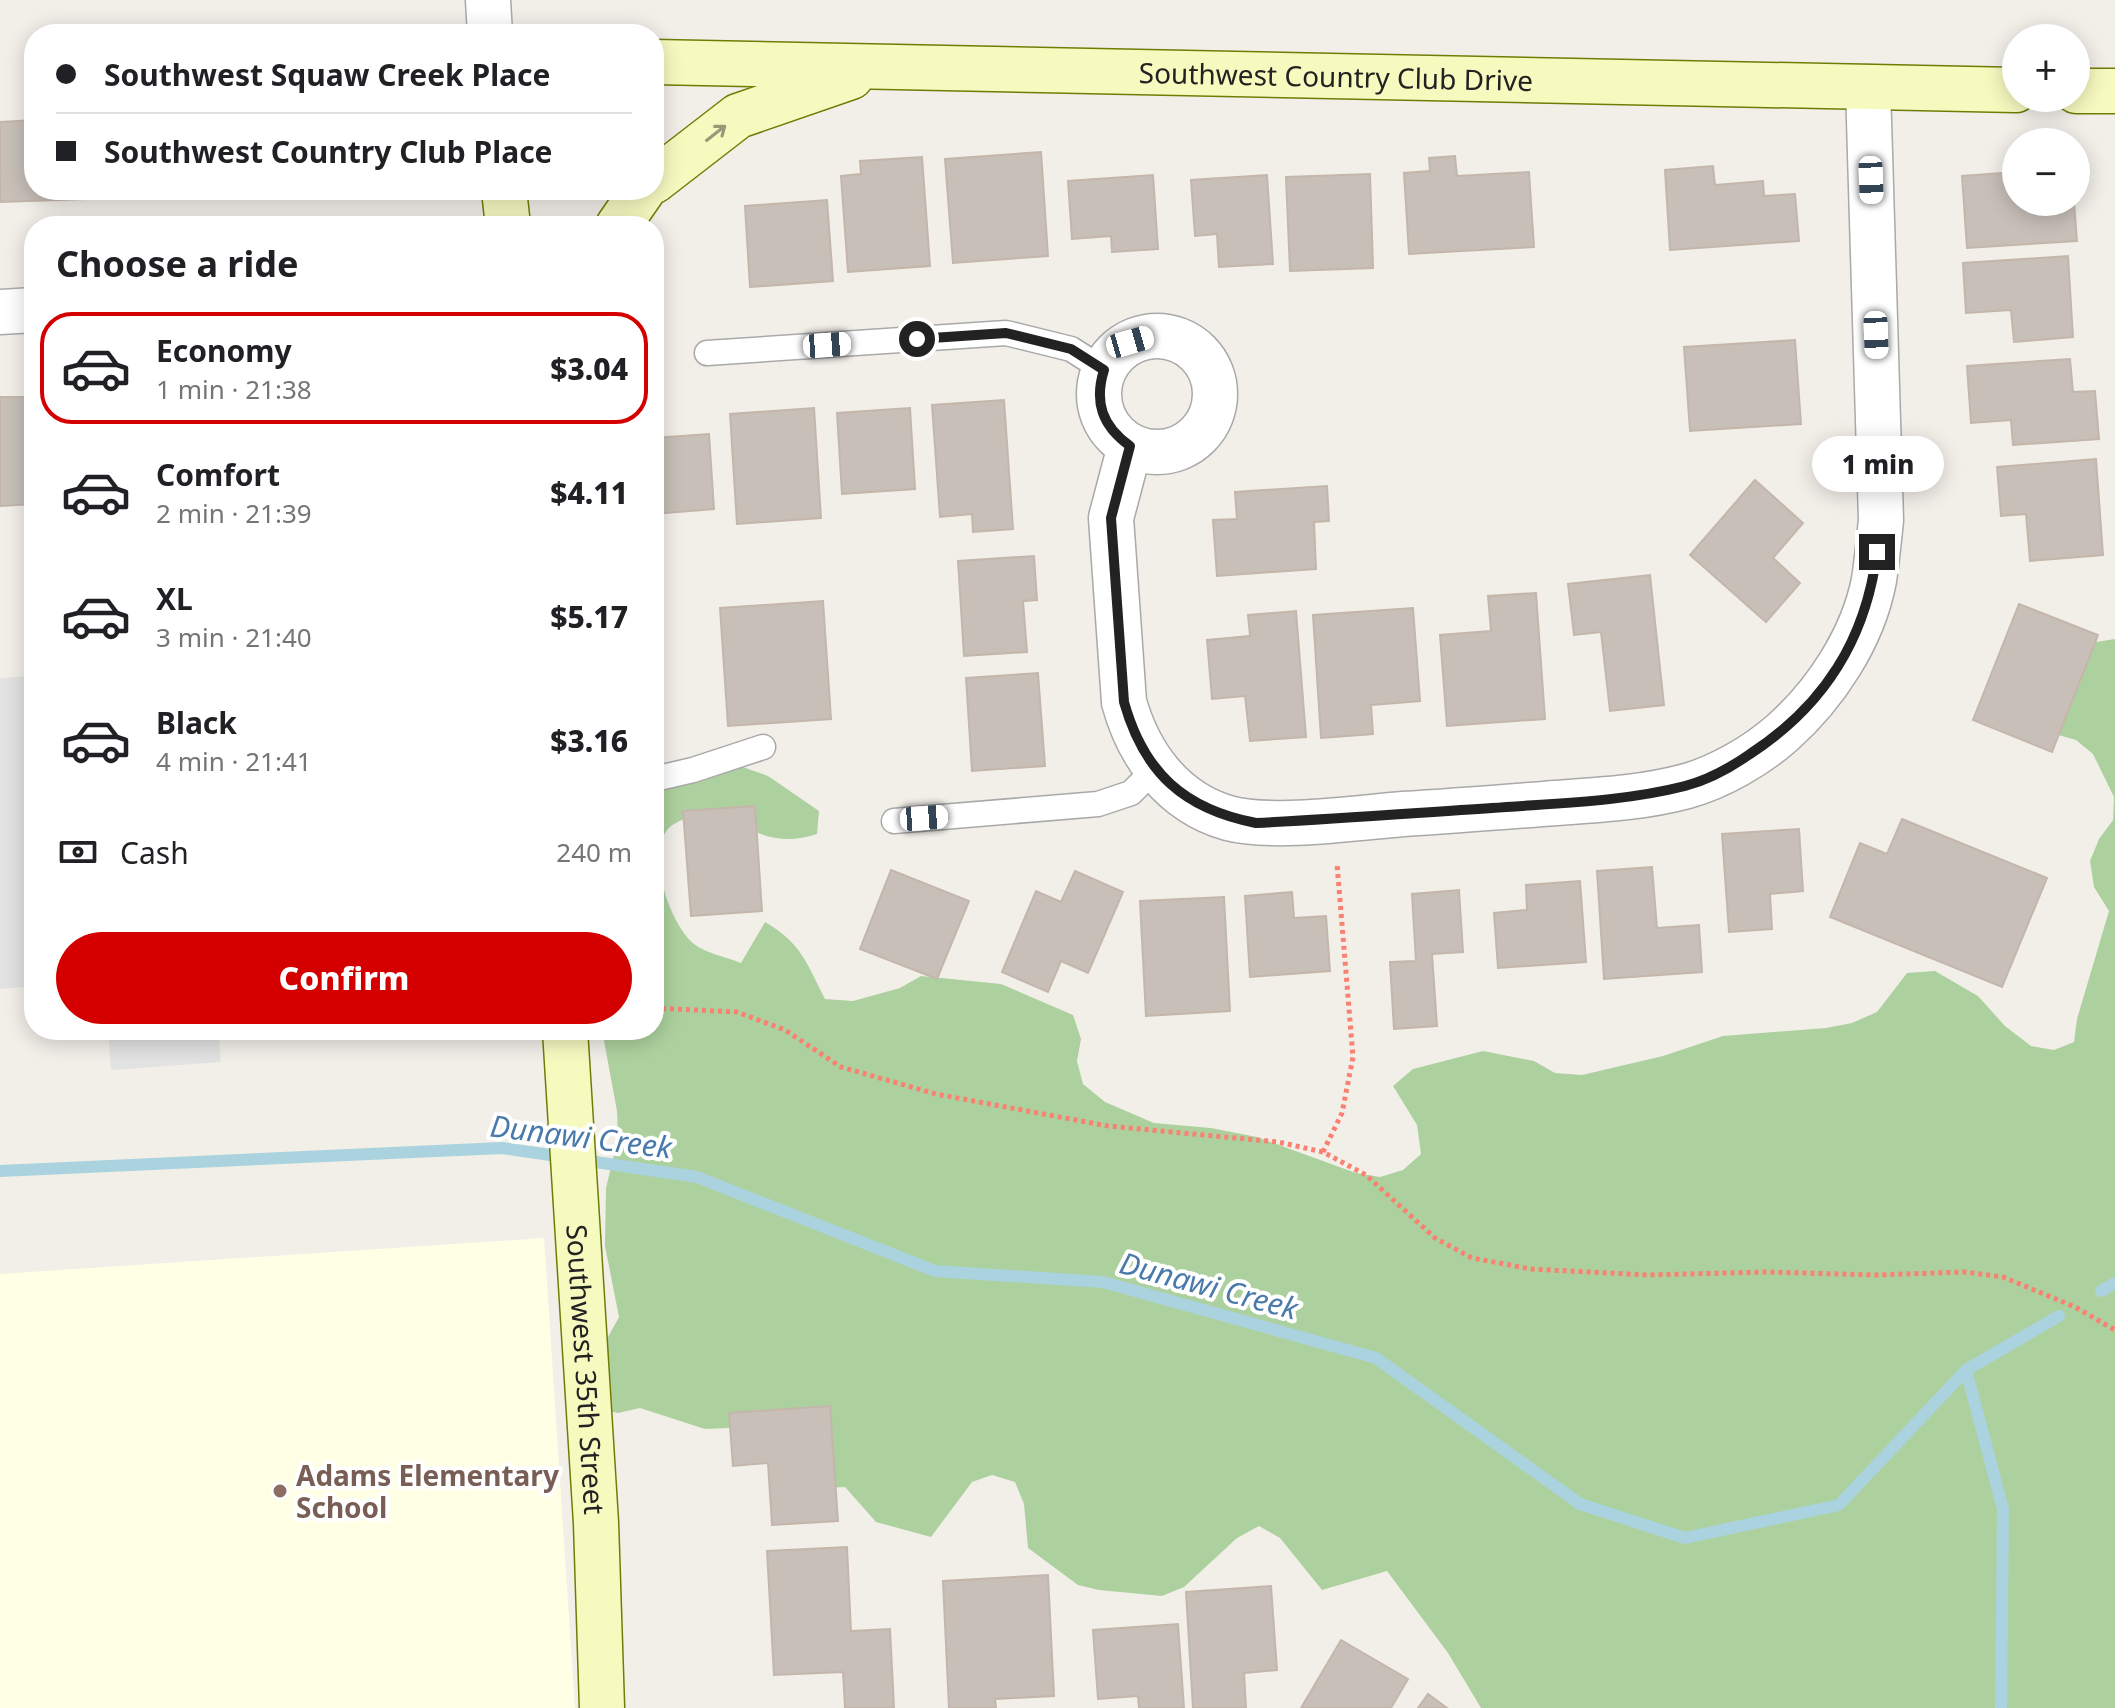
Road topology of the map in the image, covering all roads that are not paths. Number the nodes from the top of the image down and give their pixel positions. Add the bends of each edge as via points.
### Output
1 (488, 0) edge
2 (489, 24) edge
3 (664, 62) edge
4 (878, 67) junction
5 (1868, 87) junction
6 (2002, 90) edge
7 (2090, 91) edge
8 (2115, 91) edge
9 (664, 173) edge
10 (24, 311) edge
11 (0, 312) edge
12 (707, 353) dead end
13 (1104, 370) junction
14 (1130, 446) junction
15 (763, 747) dead end
16 (1155, 769) junction
17 (664, 777) edge
18 (894, 821) dead end
19 (566, 1040) edge
20 (602, 1708) edge

1 - 2 street
3 - 4 street, Southwest Country Club Drive
4 - 5 street, Southwest Country Club Drive
9 -> 4 street via 738,116
5 - 6 street, Southwest Country Club Drive
5 - 16 street via 1881,520 1873,583 1852,643 1819,697 1780,735 1727,770 1627,798 1332,819 1256,823 1228,818 1176,790
7 - 8 street
10 - 11 street
12 - 13 lane via 1006,333 1071,349
13 - 14 street via 1099,405 1116,436
13 - 14 street via 1114,354 1149,336 1187,344 1212,375 1211,414 1187,444 1149,452
14 - 16 street via 1111,518 1123,687 1132,731
15 - 17 lane
16 - 18 lane via 1131,793 1098,804
19 - 20 street, Southwest 35th Street via 596,1523

